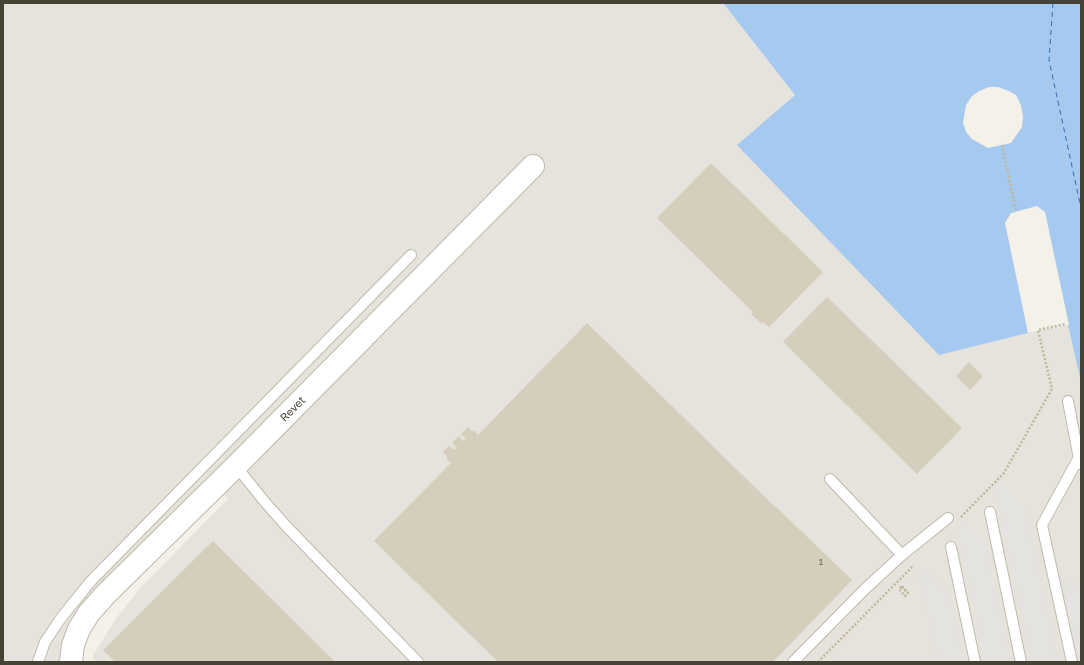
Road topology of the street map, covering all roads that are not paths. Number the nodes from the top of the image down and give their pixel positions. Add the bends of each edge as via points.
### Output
1 (533, 166) dead end
2 (411, 255) dead end
3 (1068, 401) dead end
4 (1079, 457) junction
5 (236, 466) junction
6 (1081, 468) edge
7 (830, 479) dead end
8 (990, 512) dead end
9 (952, 520) road end
10 (951, 547) dead end
11 (902, 555) junction
12 (390, 633) junction
13 (38, 662) edge
14 (71, 662) edge
15 (414, 662) edge
16 (418, 662) edge
17 (792, 662) edge
18 (975, 662) edge
19 (1021, 662) edge
20 (1072, 662) edge

1 - 5 street, Revet
2 - 13 lane via 90,582 45,642
3 - 4 lane
4 - 6 lane
4 - 20 lane via 1042,525
5 - 12 lane via 283,522
5 - 14 street, Revet via 97,604 79,629 73,645
7 - 11 lane
8 - 19 lane
9 - 11 lane
10 - 18 lane
11 - 17 lane
12 - 15 lane
12 - 16 lane

